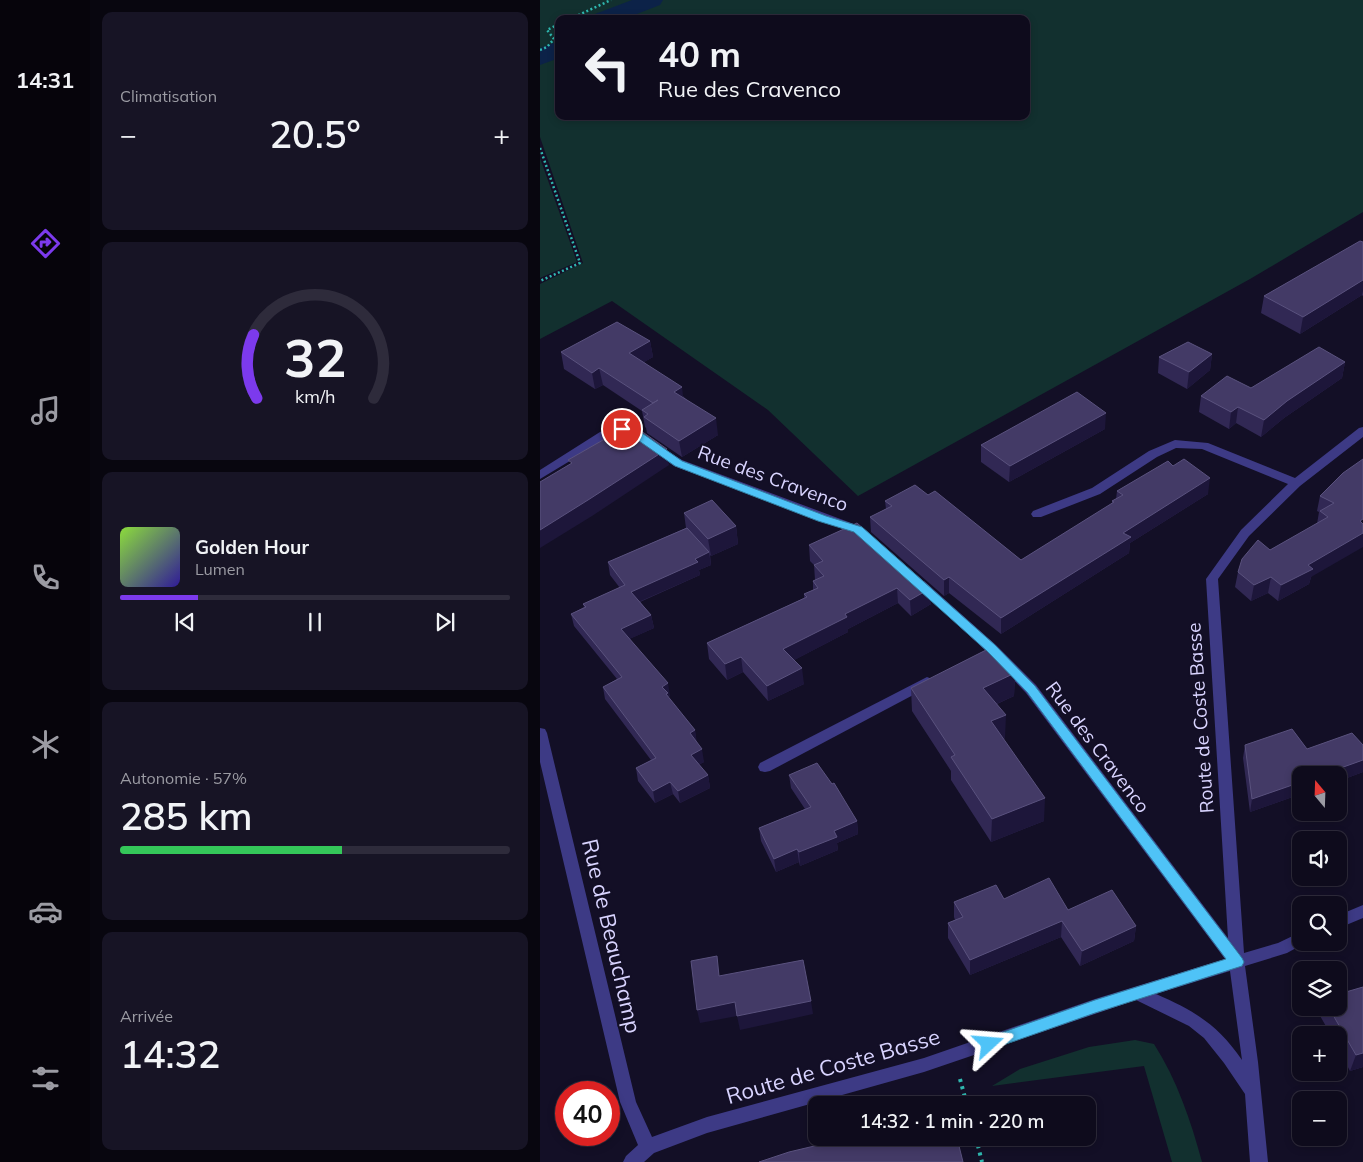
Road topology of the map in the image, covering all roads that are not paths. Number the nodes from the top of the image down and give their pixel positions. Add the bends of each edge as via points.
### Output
1 (1363, 431) edge
2 (540, 475) edge
3 (1296, 483) junction
4 (1037, 514) dead end
5 (873, 543) edge
6 (910, 576) edge
7 (938, 675) edge
8 (540, 732) edge
9 (765, 767) dead end
10 (1363, 911) edge
11 (1347, 918) edge
12 (1292, 943) edge
13 (1237, 962) junction
14 (1137, 993) junction
15 (1253, 1094) junction
16 (648, 1147) junction
17 (632, 1162) edge
18 (1259, 1162) edge

1 - 3 street, Route de Coste Basse
2 - 5 street, Rue des Cravenco via 604,434 622,429 635,433 678,463 858,530
3 - 4 street via 1204,446 1175,444 1096,491
3 - 13 street, Route de Coste Basse via 1245,533 1212,579
6 - 13 street, Rue des Cravenco via 1031,689
7 - 9 street
8 - 16 street, Rue de Beauchamp via 628,1102
10 - 11 street
12 - 13 street
13 - 14 street, Route de Coste Basse
13 - 15 street
14 - 15 street via 1203,1026 1224,1050
14 - 16 street, Route de Coste Basse via 954,1056 707,1124
15 - 18 street
16 - 17 street, Route de Coste Basse

